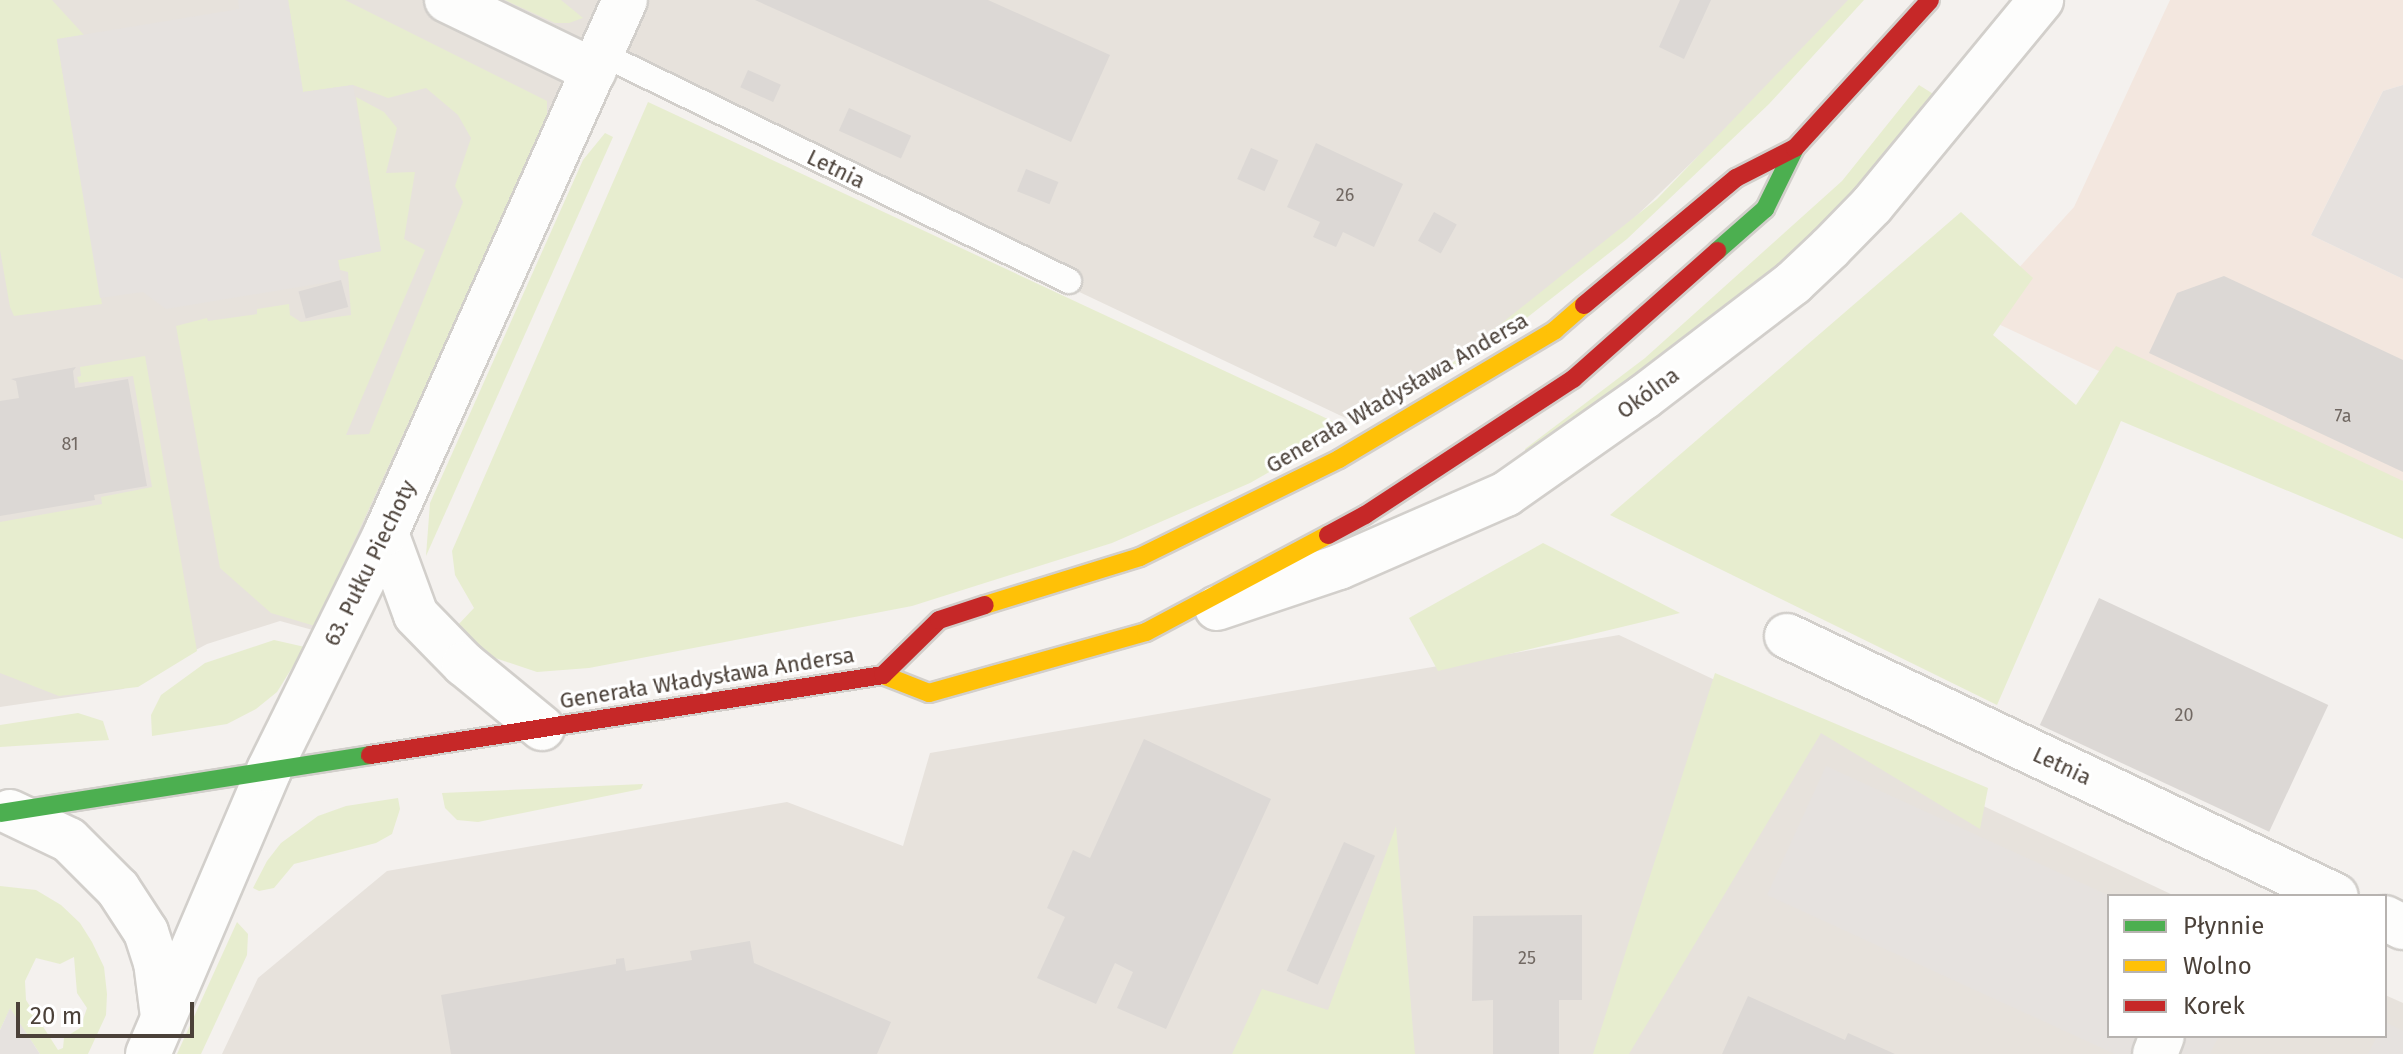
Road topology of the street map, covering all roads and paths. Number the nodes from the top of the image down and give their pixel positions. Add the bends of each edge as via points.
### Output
1 (447, 0) edge
2 (625, 0) edge
3 (1930, 0) edge
4 (2041, 0) edge
5 (599, 63) junction
6 (1795, 148) junction
7 (1069, 281) dead end
8 (386, 533) junction
9 (1146, 632) junction
10 (1787, 636) dead end
11 (883, 675) junction
12 (542, 728) junction
13 (269, 770) junction
14 (5, 812) edge
15 (2332, 894) edge
16 (155, 1037) edge

1 - 5 street
2 - 5 street, 63. Pułku Piechoty
3 - 6 main road, Generała Władysława Andersa
4 - 9 street, Okólna via 1830,248 1793,283 1644,397 1506,494 1339,567
5 - 7 lane, Letnia
5 - 8 street, 63. Pułku Piechoty
6 - 9 main road via 1765,209 1573,379 1365,515
6 - 11 main road, Generała Władysława Andersa via 1736,178 1555,330 1339,459 1140,557 939,620
8 - 12 street via 416,615 464,664
8 - 13 street, 63. Pułku Piechoty
9 - 11 main road via 929,693
10 - 15 street, Letnia
11 - 12 main road, Generała Władysława Andersa
12 - 13 main road, Generała Władysława Andersa
13 - 14 main road, Generała Władysława Andersa
13 - 16 street, 63. Pułku Piechoty
14 - 16 street via 69,840 133,909 156,962

